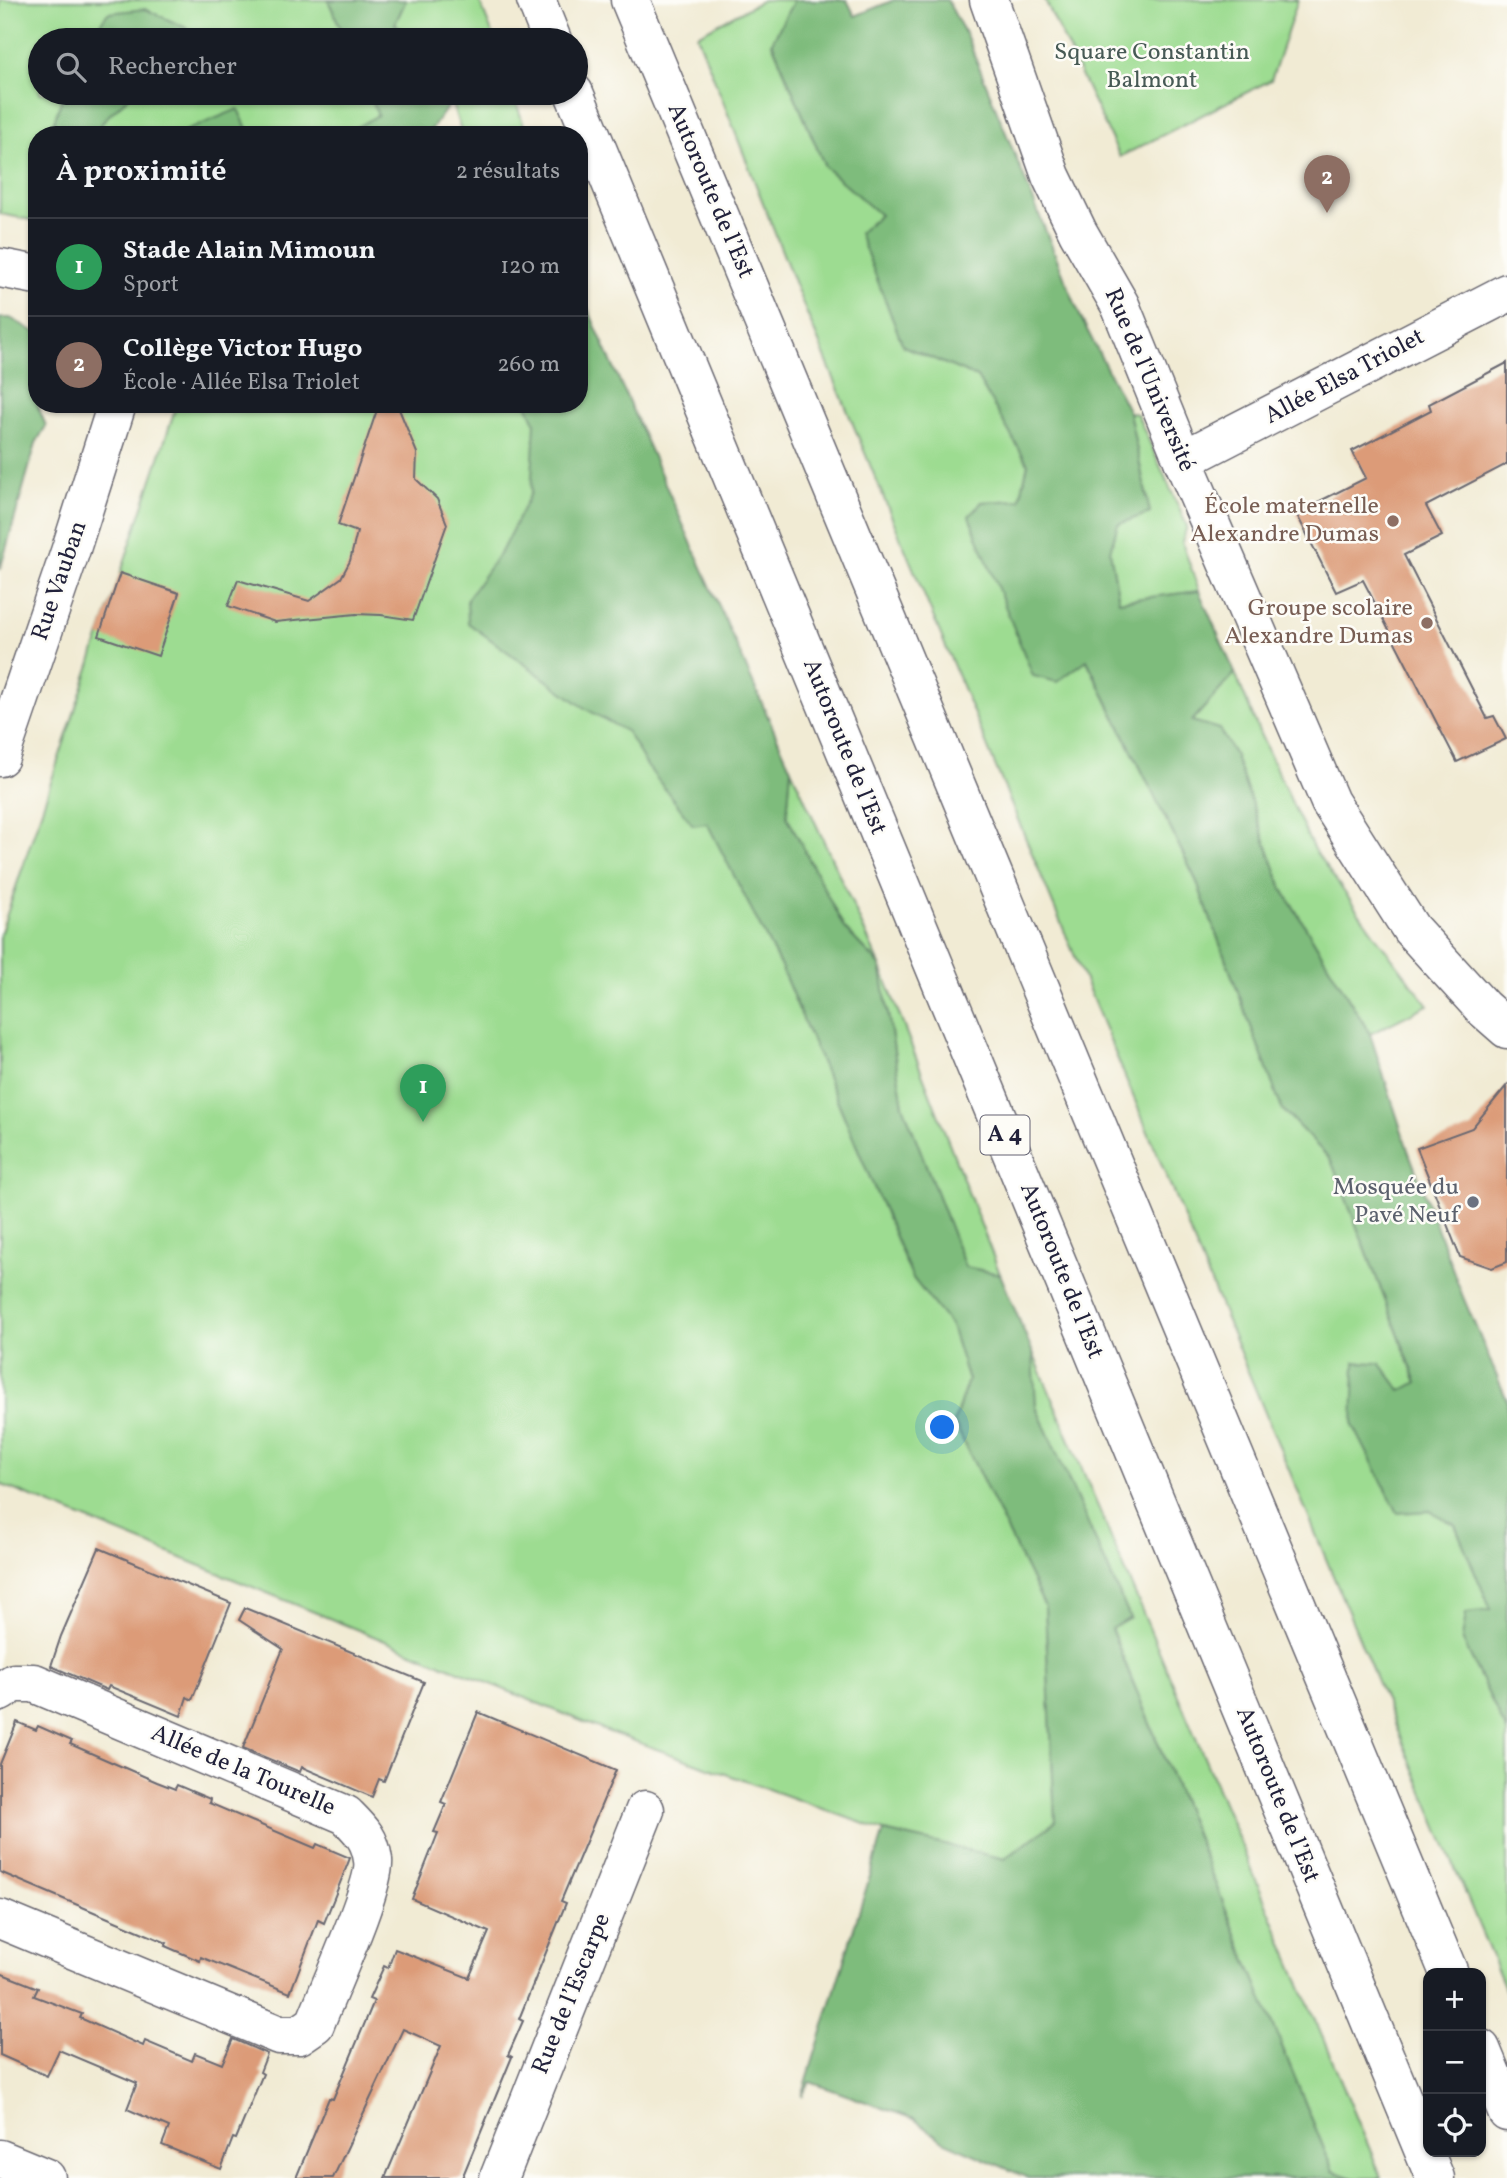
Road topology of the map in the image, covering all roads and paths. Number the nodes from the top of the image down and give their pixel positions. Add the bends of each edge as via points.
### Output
1 (536, 0) edge
2 (630, 0) edge
3 (989, 0) edge
4 (547, 28) edge
5 (579, 105) edge
6 (588, 126) edge
7 (588, 127) edge
8 (0, 268) edge
9 (28, 273) edge
10 (1507, 293) edge
11 (114, 413) edge
12 (1183, 460) junction
13 (0, 758) edge
14 (1507, 1029) edge
15 (0, 1692) edge
16 (645, 1810) dead end
17 (0, 1919) edge
18 (1447, 1968) edge
19 (1486, 2061) edge
20 (1507, 2112) edge
21 (0, 2159) edge
22 (46, 2178) edge
23 (499, 2178) edge
24 (1435, 2178) edge

1 - 4 main road
2 - 18 main road, Autoroute de l’Est
3 - 12 main road, Rue de l'Université via 1051,176 1120,305
5 - 6 main road, Autoroute de l’Est / A 4
7 - 24 main road, Autoroute de l’Est / A 4
8 - 9 main road
10 - 12 main road, Allée Elsa Triolet
11 - 13 main road, Rue Vauban
12 - 14 main road, Rue de l'Université via 1330,802 1411,929
15 - 17 main road, Allée de la Tourelle via 14,1683 34,1683 346,1815 368,1838 374,1864 365,1899 315,2024 299,2035 279,2035
16 - 23 main road, Rue de l’Escarpe
19 - 20 main road
21 - 22 main road

